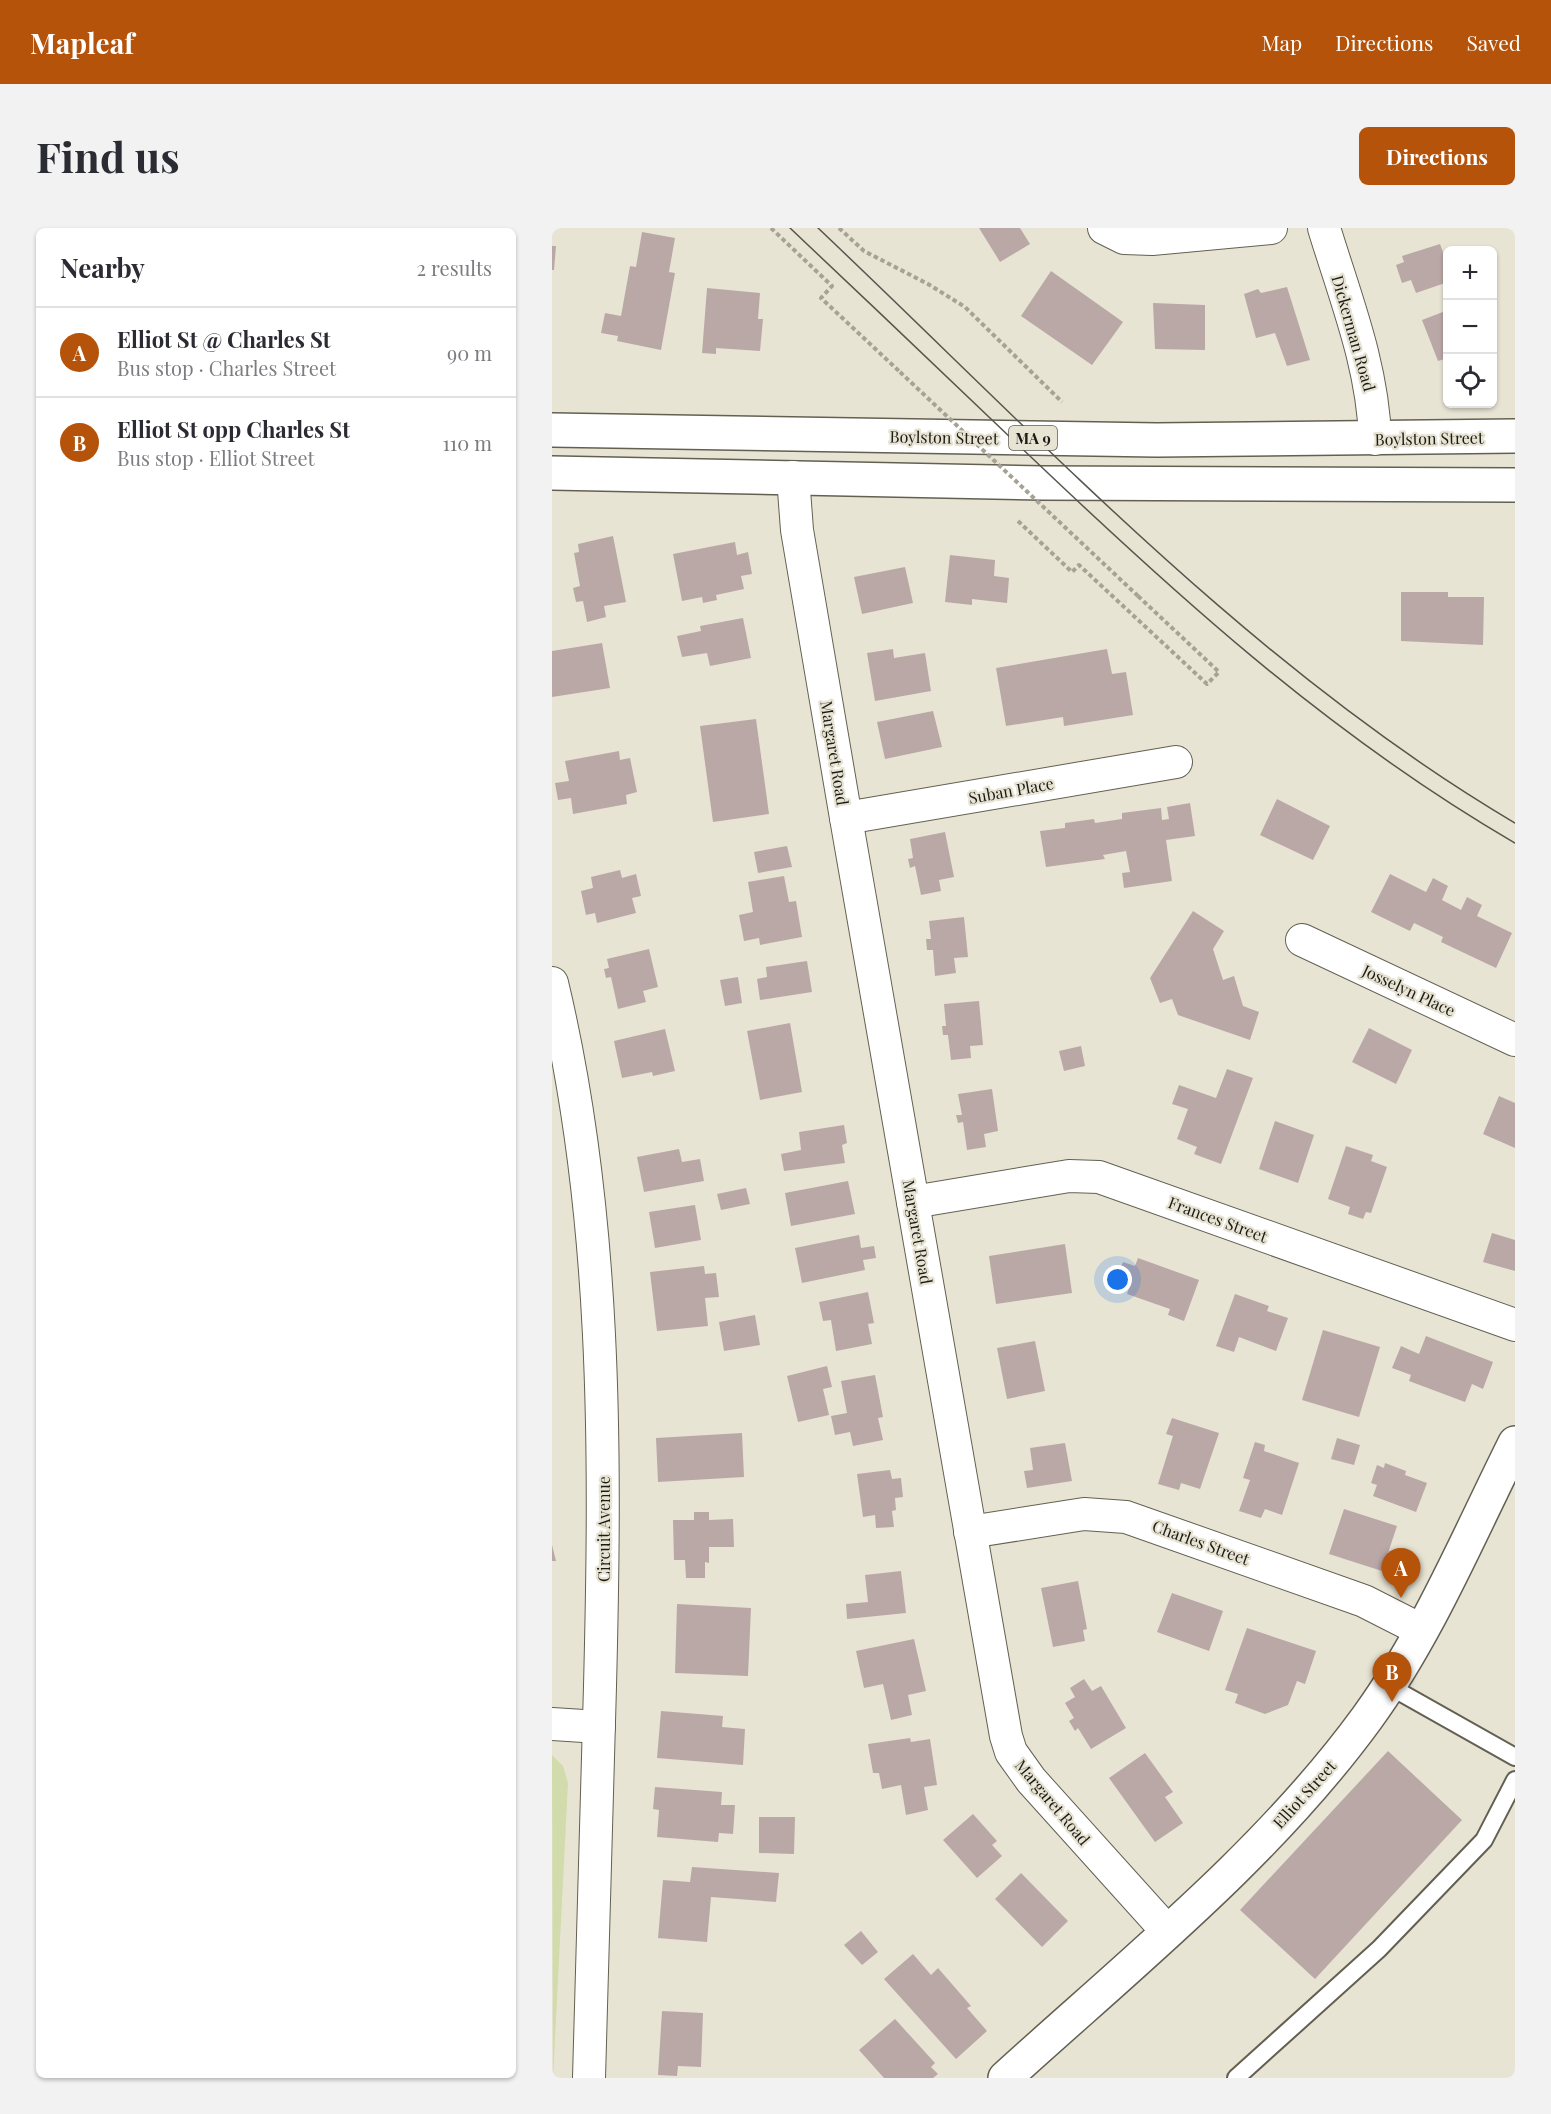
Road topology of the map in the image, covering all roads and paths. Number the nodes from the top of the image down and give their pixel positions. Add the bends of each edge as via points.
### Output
1 (771, 228) edge
2 (839, 228) edge
3 (1104, 228) edge
4 (1271, 228) edge
5 (1324, 228) edge
6 (1062, 402) dead end
7 (552, 430) edge
8 (1515, 436) edge
9 (1375, 439) junction
10 (552, 473) edge
11 (793, 477) junction
12 (1515, 485) edge
13 (1018, 521) dead end
14 (1176, 762) dead end
15 (846, 818) junction
16 (1302, 940) dead end
17 (552, 983) edge
18 (1515, 1040) edge
19 (913, 1202) junction
20 (1515, 1325) edge
21 (1515, 1443) edge
22 (970, 1532) junction
23 (1421, 1630) junction
24 (1389, 1686) junction
25 (552, 1724) edge
26 (599, 1728) junction
27 (1515, 1757) edge
28 (1515, 1780) edge
29 (1167, 1930) junction
30 (589, 2078) edge
31 (1005, 2078) edge
32 (1236, 2078) edge

1 - 13 path, bridge via 832,286 821,298 1219,672 1207,684 1079,565 1072,572
2 - 6 path via 864,251 965,308
3 - 4 street via 1124,238 1152,239
5 - 9 street, Dickerman Road via 1366,369
7 - 9 main road, Boylston Street / MA 9 via 1157,440
8 - 9 main road, Boylston Street / MA 9
10 - 11 main road
11 - 12 main road via 1042,483
11 - 15 street, Margaret Road via 795,516
14 - 15 street, Suban Place
15 - 19 street, Margaret Road
16 - 18 street, Josselyn Place
17 - 26 street, Circuit Avenue via 580,1122 595,1272 604,1494
19 - 20 street, Frances Street via 1069,1176 1099,1177
19 - 22 street, Margaret Road
21 - 23 main road, Elliot Street
22 - 23 street, Charles Street via 1084,1514 1126,1516 1364,1601
22 - 29 street, Margaret Road via 1011,1752 1031,1780
23 - 24 main road, Elliot Street
24 - 27 lane
24 - 29 main road, Elliot Street via 1299,1802
25 - 26 street
26 - 30 street, Circuit Avenue
28 - 32 lane via 1484,1840 1379,1948
29 - 31 main road, Elliot Street

